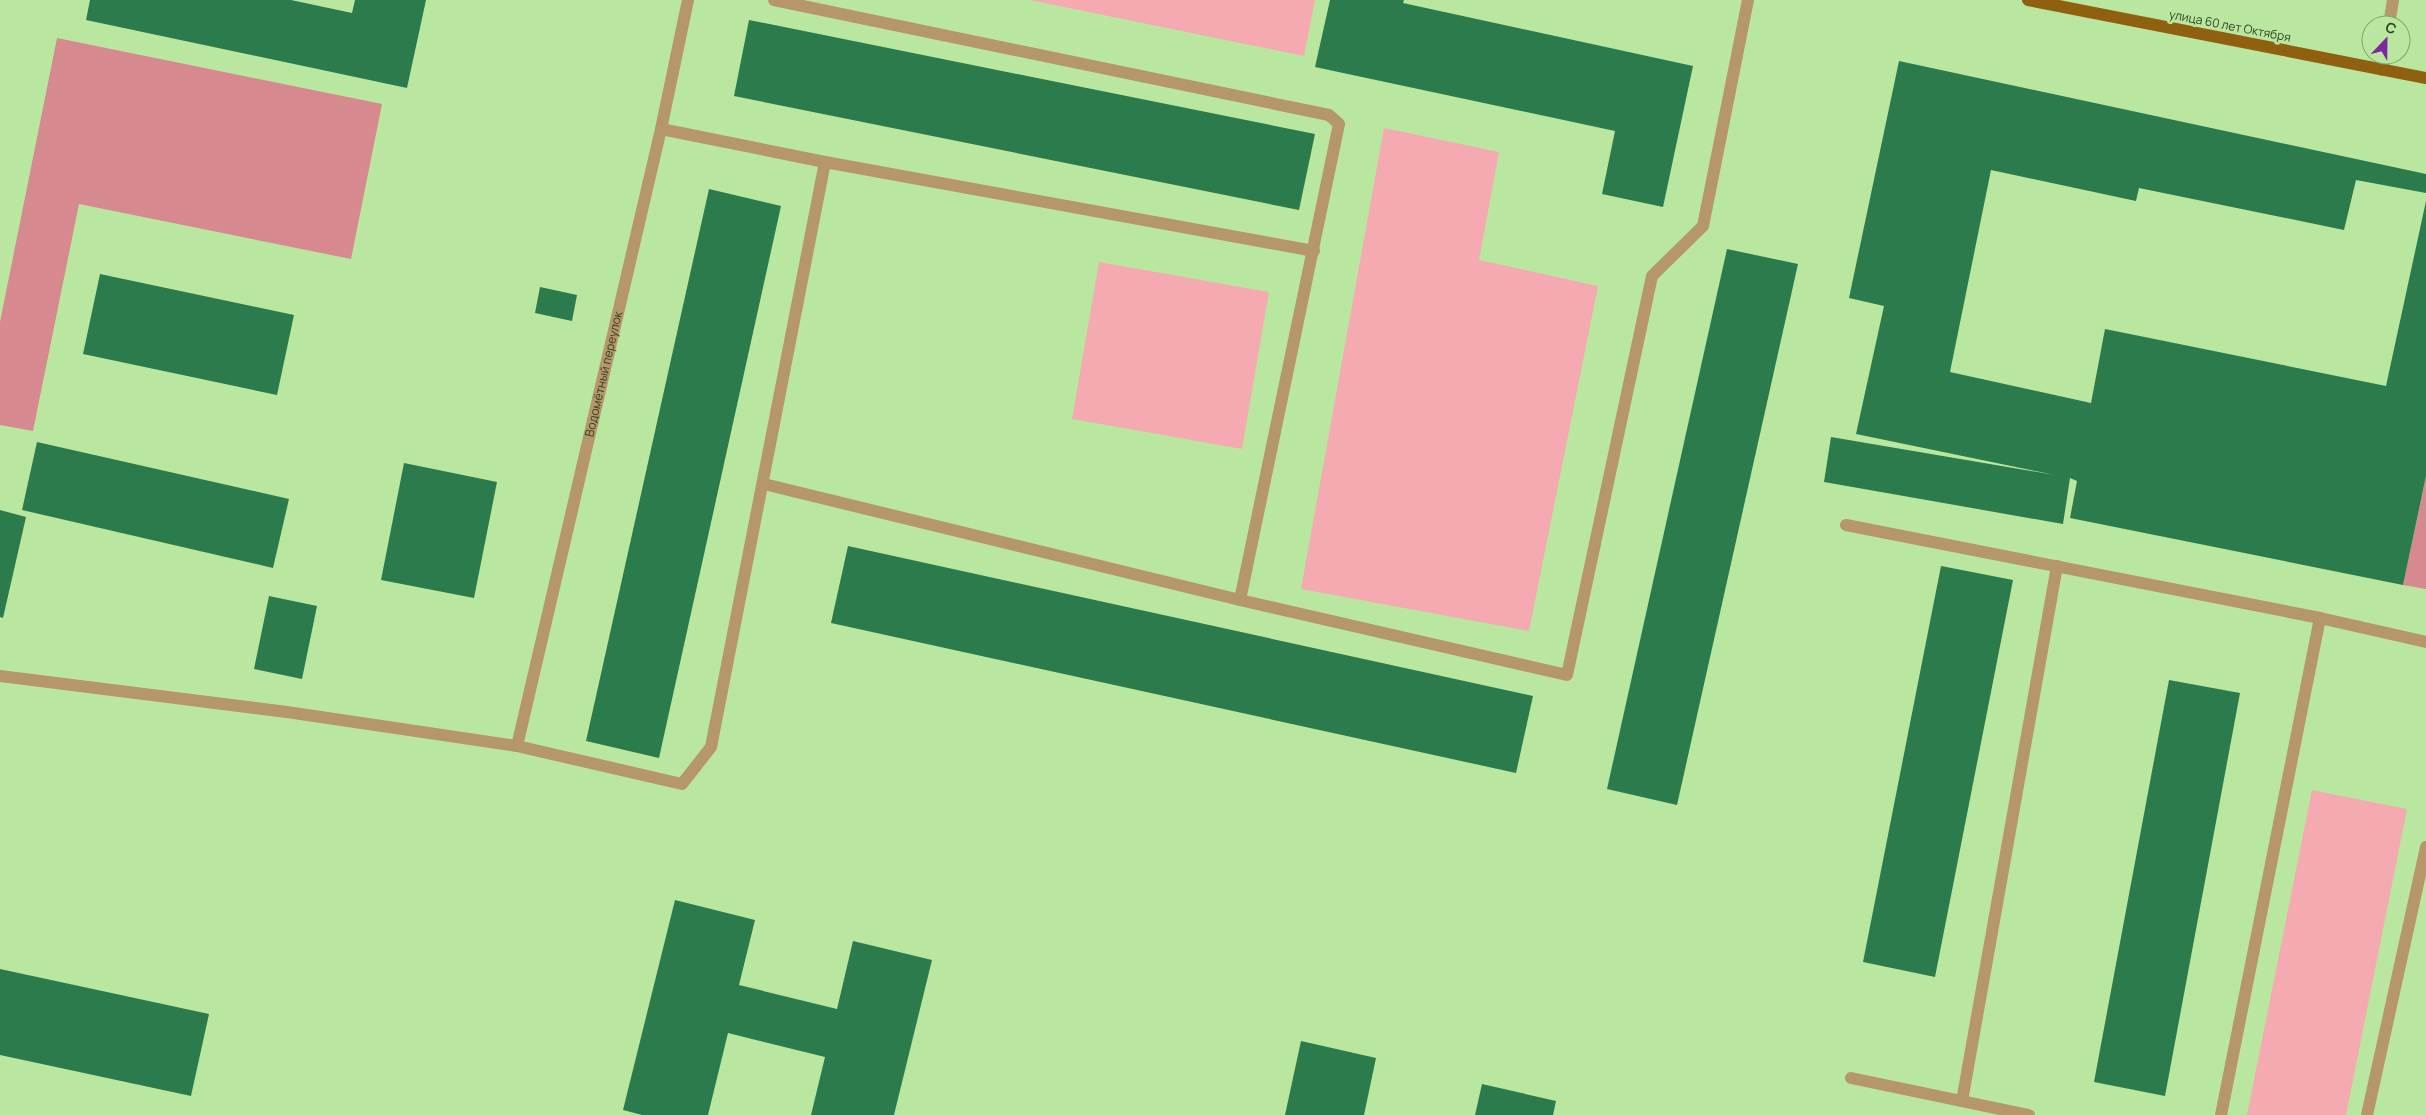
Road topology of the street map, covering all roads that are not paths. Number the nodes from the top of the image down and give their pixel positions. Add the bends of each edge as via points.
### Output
1 (688, 0) edge
2 (774, 0) edge
3 (1748, 0) edge
4 (2028, 0) edge
5 (2393, 0) edge
6 (2391, 15) edge
7 (2383, 65) edge
8 (2382, 70) junction
9 (2426, 78) edge
10 (662, 129) junction
11 (825, 162) junction
12 (1314, 251) junction
13 (764, 484) junction
14 (1846, 525) dead end
15 (2057, 566) junction
16 (1240, 600) junction
17 (2320, 618) junction
18 (2426, 642) edge
19 (0, 676) edge
20 (517, 746) junction
21 (2426, 847) edge
22 (1851, 1078) dead end
23 (1962, 1100) junction
24 (2029, 1115) edge
25 (2221, 1115) edge
26 (2367, 1115) edge

1 - 10 street, Водомётный переулок
2 - 12 street via 1329,115 1339,124
3 - 16 street via 1703,226 1652,276 1566,676
4 - 8 main road, улица 60 лет Октября
5 - 6 street
7 - 8 street
8 - 9 main road, улица 60 лет Октября
10 - 11 street
10 - 20 street, Водомётный переулок
11 - 12 street
11 - 13 street
12 - 16 street
13 - 16 street
13 - 20 street via 711,747 682,784
14 - 15 street
15 - 17 street
15 - 23 street
17 - 18 street
17 - 25 street
19 - 20 street via 287,712
21 - 26 street
22 - 23 street
23 - 24 street

